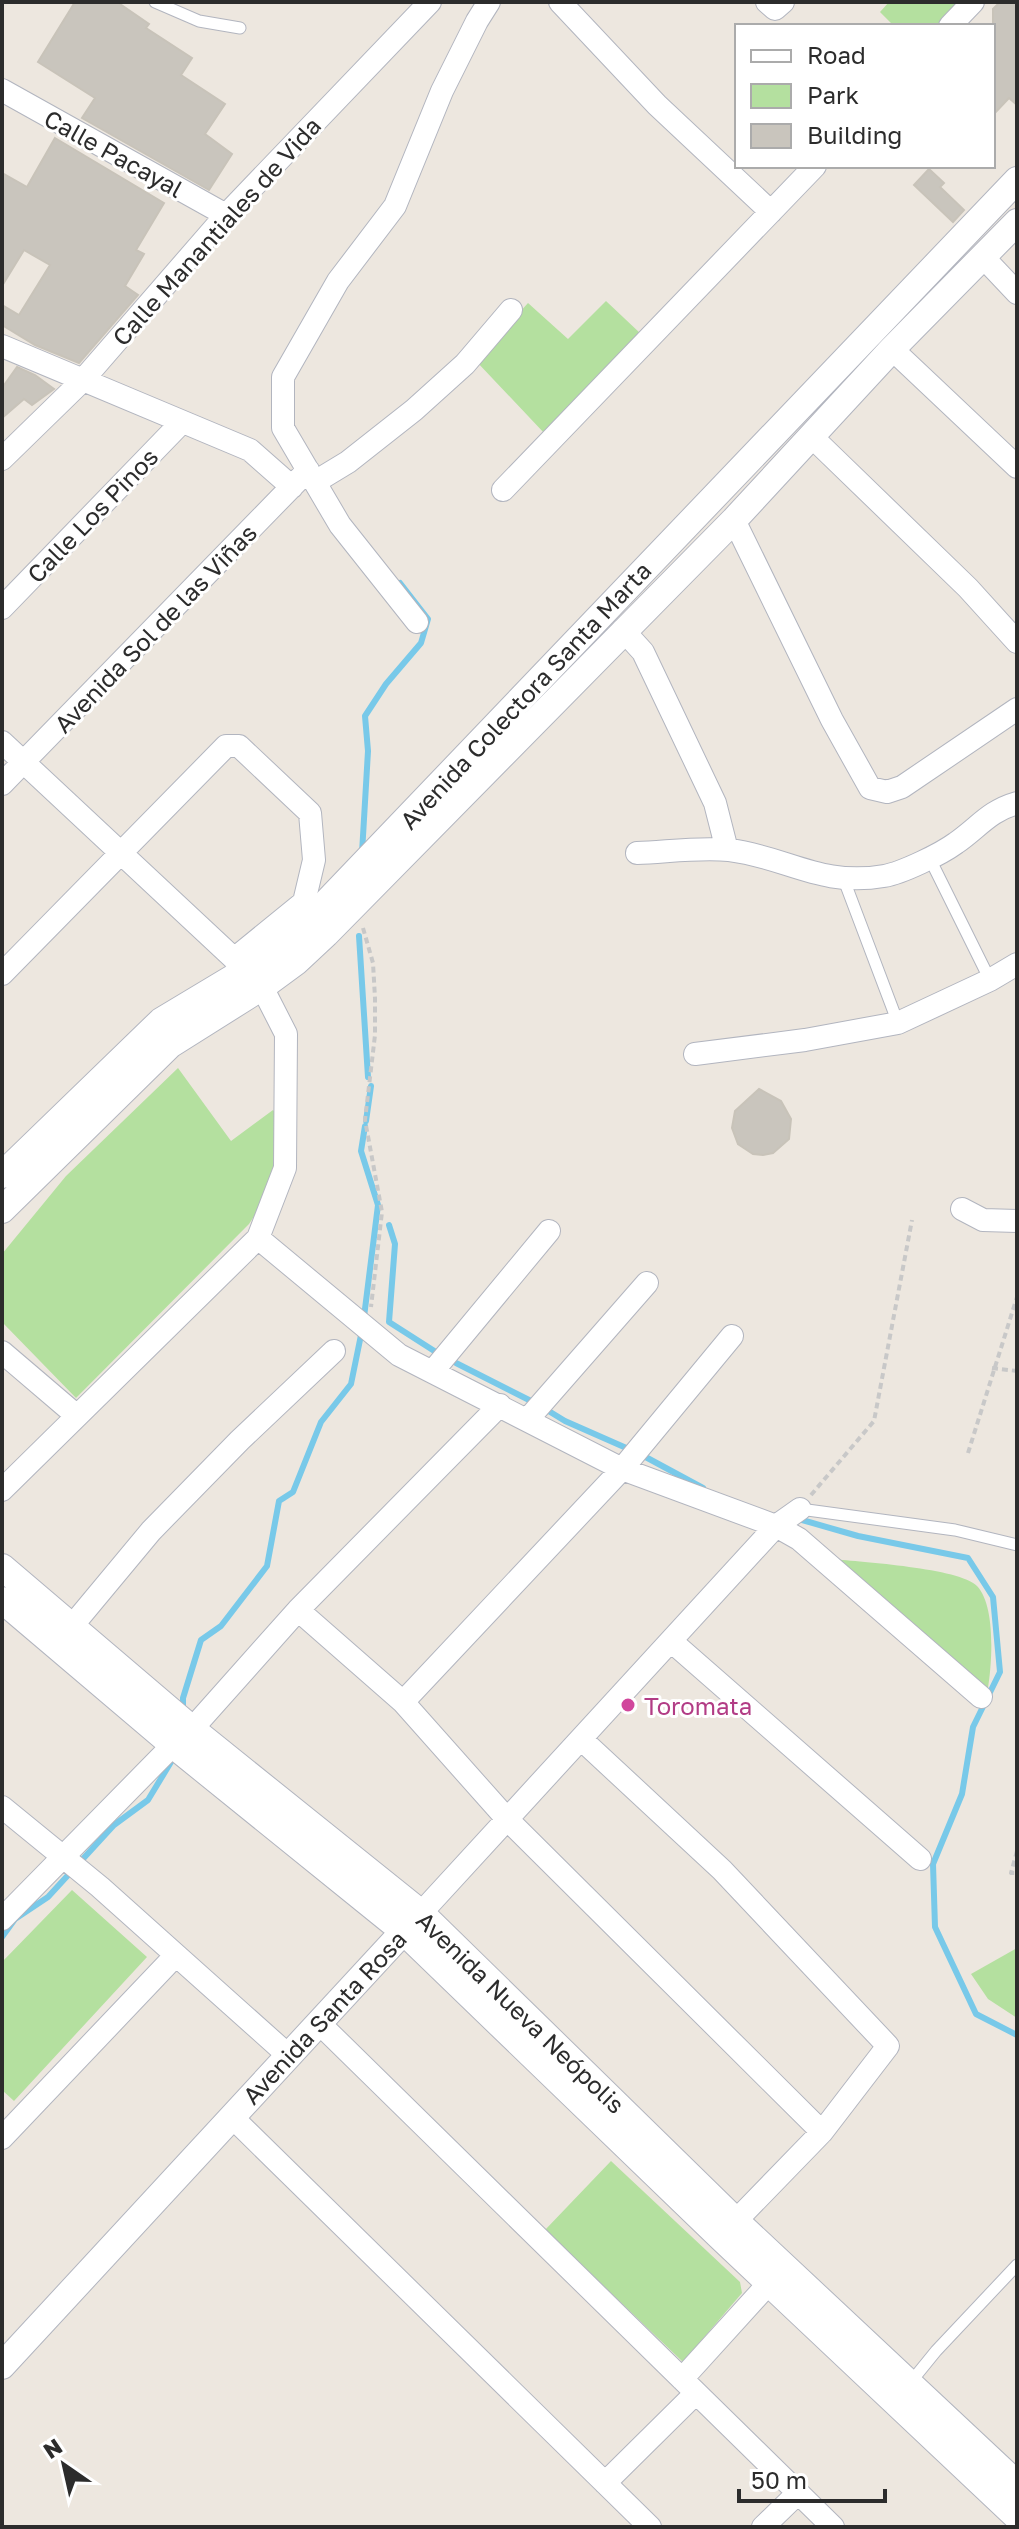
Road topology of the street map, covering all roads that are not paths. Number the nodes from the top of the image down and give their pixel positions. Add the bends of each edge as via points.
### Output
1 (155, 2) edge
2 (430, 2) edge
3 (489, 2) edge
4 (560, 2) edge
5 (767, 2) edge
6 (783, 2) edge
7 (973, 2) edge
8 (952, 24) edge
9 (240, 28) dead end
10 (2, 90) edge
11 (813, 168) edge
12 (1017, 180) edge
13 (771, 212) junction
14 (226, 215) junction
15 (1017, 222) edge
16 (983, 257) junction
17 (1017, 293) edge
18 (511, 310) dead end
19 (2, 346) edge
20 (892, 349) junction
21 (82, 381) junction
22 (182, 422) junction
23 (811, 436) junction
24 (2, 459) edge
25 (1017, 467) edge
26 (311, 476) junction
27 (292, 487) junction
28 (503, 490) dead end
29 (734, 520) junction
30 (2, 608) edge
31 (417, 622) dead end
32 (623, 630) junction
33 (1017, 642) edge
34 (1017, 709) edge
35 (2, 742) edge
36 (24, 763) junction
37 (2, 784) edge
38 (1017, 803) edge
39 (727, 850) junction
40 (637, 853) dead end
41 (122, 854) junction
42 (929, 857) junction
43 (844, 880) junction
44 (1017, 964) edge
45 (247, 972) junction
46 (2, 974) edge
47 (990, 980) junction
48 (898, 1023) junction
49 (695, 1054) dead end
50 (2, 1175) edge
51 (962, 1209) dead end
52 (2, 1210) edge
53 (1017, 1221) edge
54 (549, 1231) dead end
55 (258, 1238) junction
56 (647, 1283) dead end
57 (732, 1336) dead end
58 (334, 1351) dead end
59 (2, 1352) edge
60 (433, 1371) junction
61 (500, 1405) junction
62 (77, 1416) junction
63 (528, 1419) junction
64 (622, 1469) junction
65 (2, 1490) edge
66 (800, 1509) joint
67 (776, 1526) junction
68 (1017, 1545) edge
69 (2, 1567) edge
70 (2, 1600) edge
71 (298, 1610) junction
72 (72, 1626) junction
73 (671, 1641) junction
74 (981, 1697) dead end
75 (403, 1702) junction
76 (183, 1737) junction
77 (581, 1739) junction
78 (2, 1807) edge
79 (507, 1819) junction
80 (65, 1858) junction
81 (920, 1859) dead end
82 (2, 1919) edge
83 (412, 1922) junction
84 (176, 1955) junction
85 (319, 2023) junction
86 (289, 2056) junction
87 (232, 2117) junction
88 (822, 2132) junction
89 (2, 2138) edge
90 (728, 2229) junction
91 (1017, 2265) edge
92 (776, 2275) junction
93 (803, 2299) junction
94 (2, 2366) edge
95 (910, 2383) junction
96 (689, 2386) junction
97 (605, 2483) junction
98 (1017, 2484) edge
99 (798, 2493) junction
100 (1017, 2517) edge
101 (650, 2527) edge
102 (763, 2527) edge
103 (833, 2527) edge

1 - 9 lane via 199,21
2 - 14 street, Calle Manantiales de Vida
3 - 26 street via 442,91 395,206 338,281 283,377 283,428
4 - 13 street via 657,105
5 - 6 street via 775,9
7 - 8 street
10 - 14 street, Calle Pacayal
11 - 13 street
12 - 45 street, Avenida Colectora Santa Marta via 350,879 298,932
13 - 28 street
14 - 21 street, Calle Manantiales de Vida
15 - 16 street, Avenida Colectora Santa Marta
16 - 17 street
16 - 20 street, Avenida Colectora Santa Marta
18 - 26 street, Avenida Sol de las Viñas via 465,364 414,410 348,462
19 - 21 street
20 - 23 street, Avenida Colectora Santa Marta
20 - 25 street
21 - 22 street
21 - 24 street, Calle Manantiales de Vida
22 - 27 street via 250,450
22 - 30 street, Calle Los Pinos
23 - 29 street, Avenida Colectora Santa Marta
23 - 33 street
26 - 27 street, Avenida Sol de las Viñas
26 - 31 street via 340,525
27 - 36 street, Avenida Sol de las Viñas
29 - 32 street, Avenida Colectora Santa Marta
29 - 34 street via 870,788 887,792 902,787
32 - 39 street via 643,652 715,803
32 - 45 street, Avenida Colectora Santa Marta via 296,962
35 - 36 street
36 - 37 street, Avenida Sol de las Viñas
36 - 41 street
38 - 42 street via 999,808 955,844
39 - 40 street
39 - 43 street
41 - 45 street
41 - 45 street via 226,746 239,746 310,813 314,860 304,902
41 - 46 street
42 - 43 street via 887,876
42 - 47 lane
43 - 48 lane
44 - 47 street
45 - 50 street, Avenida Colectora Santa Marta via 161,1021
45 - 52 street, Avenida Colectora Santa Marta
45 - 55 street via 286,1034 285,1168
47 - 48 street
48 - 49 street
51 - 53 street via 983,1220
54 - 60 street
55 - 60 street via 399,1355
55 - 62 street
56 - 63 street
57 - 64 street
58 - 72 street via 151,1531
59 - 62 street
60 - 61 street
61 - 63 street
61 - 71 street
62 - 65 street
63 - 64 street
64 - 67 street
64 - 75 street
66 - 67 street, Avenida Santa Rosa
66 - 68 lane via 955,1530
67 - 73 street, Avenida Santa Rosa
67 - 74 street via 799,1539
69 - 72 street, Avenida Nueva Neópolis
70 - 76 street, Avenida Nueva Neópolis
71 - 75 street
71 - 76 street
72 - 76 street, Avenida Nueva Neópolis
73 - 77 street, Avenida Santa Rosa
73 - 81 street
75 - 79 street
76 - 80 street
76 - 83 street, Avenida Nueva Neópolis
77 - 79 street, Avenida Santa Rosa
77 - 88 street via 722,1870 888,2046
78 - 80 street
79 - 83 street, Avenida Santa Rosa
79 - 88 street
80 - 82 street
80 - 84 street
83 - 85 street, Avenida Santa Rosa
83 - 90 street, Avenida Nueva Neópolis
84 - 86 street
84 - 89 street
85 - 86 street, Avenida Santa Rosa
85 - 96 street
86 - 87 street, Avenida Santa Rosa
87 - 94 street, Avenida Santa Rosa
87 - 97 street
88 - 90 street
90 - 92 street, Avenida Nueva Neópolis
91 - 95 lane
92 - 93 street, Avenida Nueva Neópolis
92 - 96 street
93 - 95 street, Avenida Nueva Neópolis
93 - 100 street, Avenida Nueva Neópolis
95 - 98 street, Avenida Nueva Neópolis
96 - 97 street
96 - 99 street
97 - 101 street
99 - 102 street
99 - 103 street

